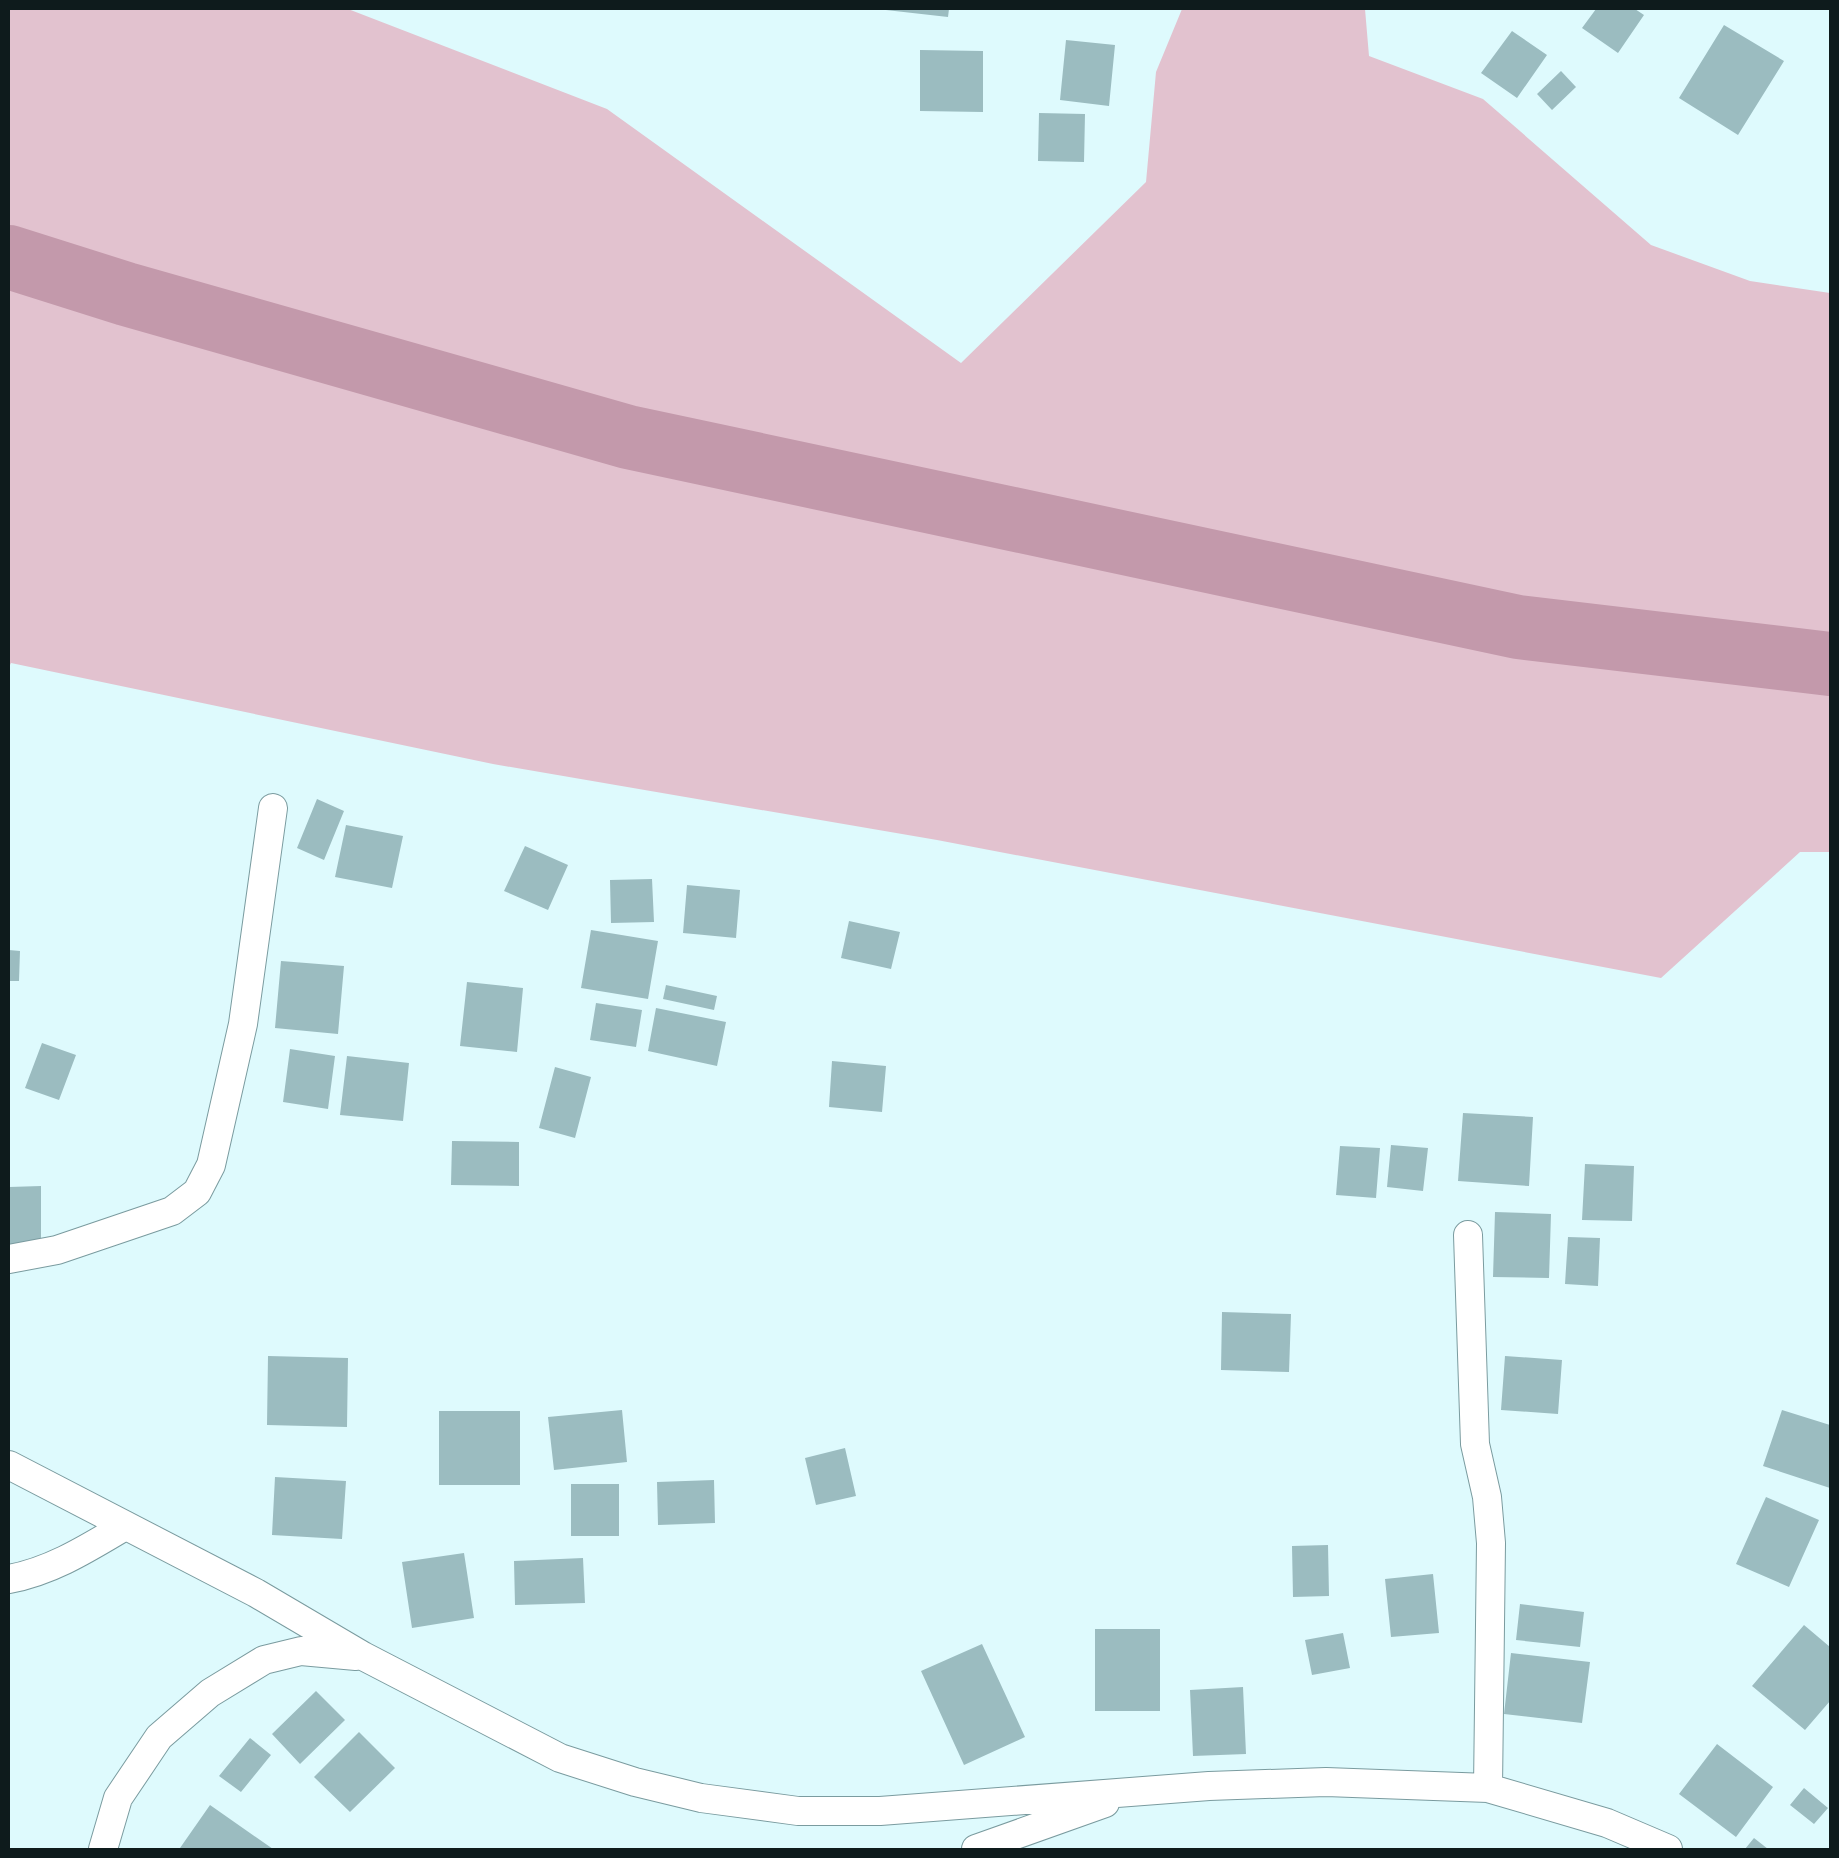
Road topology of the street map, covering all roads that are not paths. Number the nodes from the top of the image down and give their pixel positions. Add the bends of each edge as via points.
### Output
1 (273, 808) dead end
2 (1468, 1235) dead end
3 (9, 1260) edge
4 (9, 1465) edge
5 (126, 1526) junction
6 (9, 1578) edge
7 (363, 1656) junction
8 (1488, 1788) junction
9 (1137, 1791) junction
10 (103, 1849) edge
11 (976, 1849) edge
12 (1668, 1849) edge

1 - 3 street via 242,1024 211,1165 197,1192 172,1211 58,1250
2 - 8 street via 1475,1444 1487,1498 1491,1543
4 - 5 street
5 - 6 street via 68,1559 33,1574
5 - 7 street via 256,1593
7 - 9 street via 560,1758 635,1782 701,1798 798,1811 880,1811
7 - 10 street via 301,1651 264,1660 210,1693 159,1737 128,1782 118,1798
8 - 9 street via 1326,1782
8 - 12 street via 1607,1823
9 - 11 street

